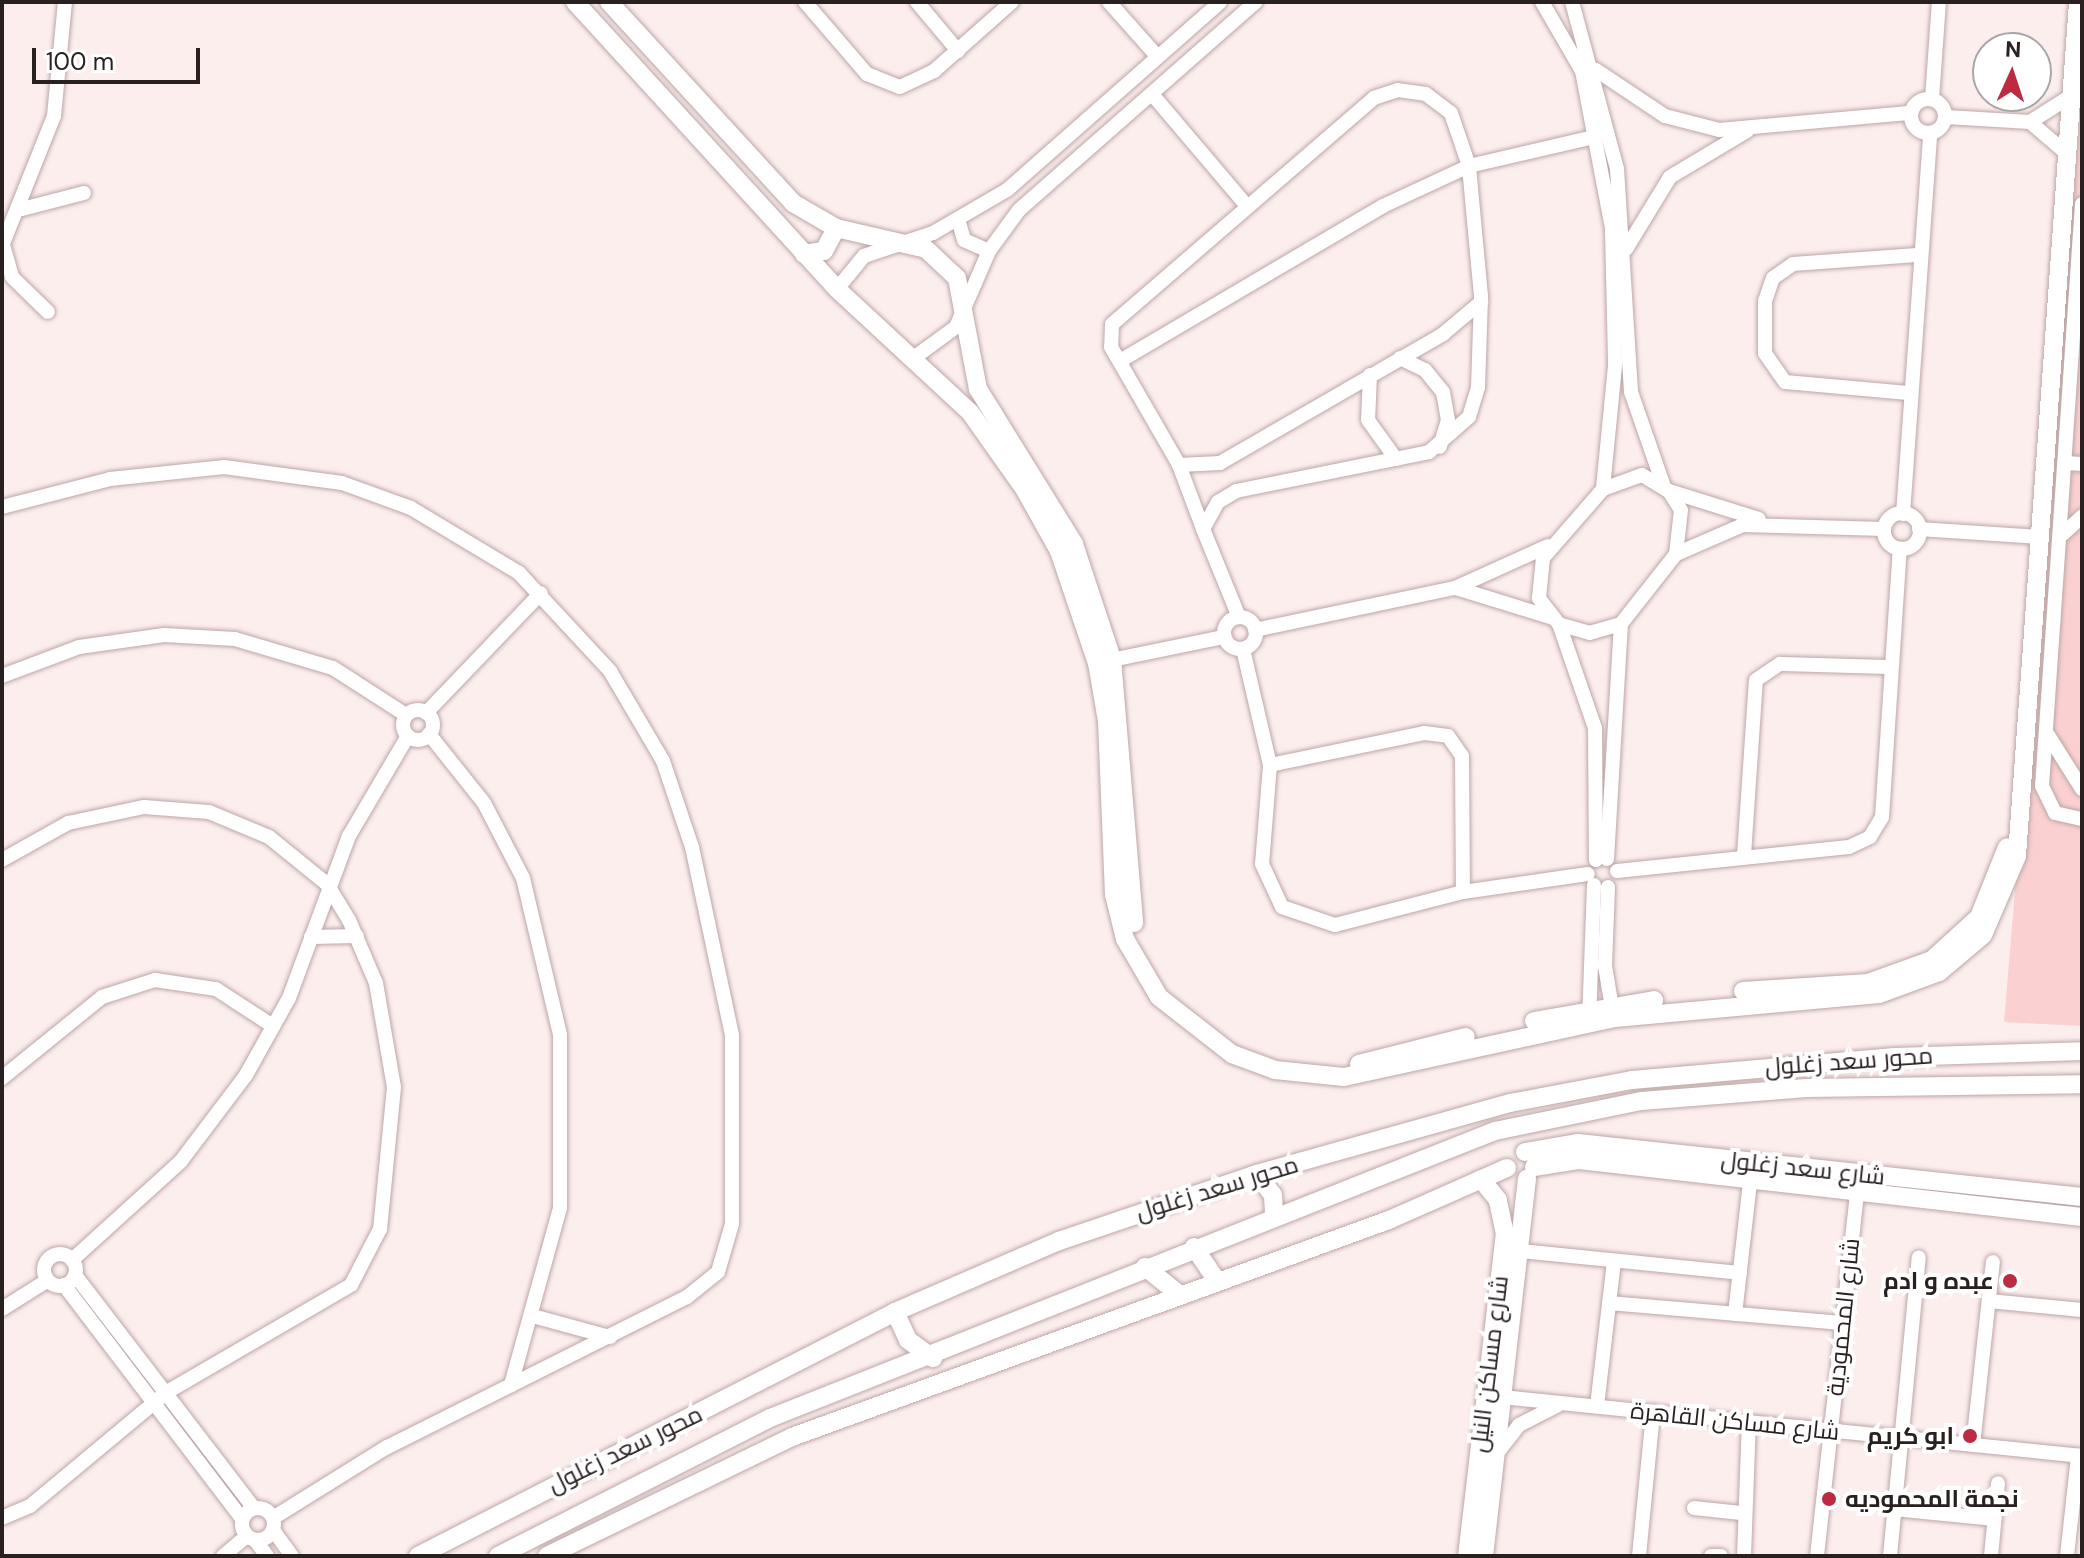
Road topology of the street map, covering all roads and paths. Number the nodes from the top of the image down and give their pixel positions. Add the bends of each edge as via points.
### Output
1 (65, 2) edge
2 (575, 2) edge
3 (609, 2) edge
4 (805, 2) edge
5 (917, 2) edge
6 (1012, 2) edge
7 (1109, 2) edge
8 (1220, 2) edge
9 (1256, 2) edge
10 (1542, 2) edge
11 (1572, 2) edge
12 (1939, 2) edge
13 (2068, 2) edge
14 (2078, 2) edge
15 (958, 51) junction
16 (1157, 56) junction
17 (1595, 70) junction
18 (1152, 94) junction
19 (1932, 99) junction
20 (2066, 101) junction
21 (1911, 113) junction
22 (1946, 117) junction
23 (2030, 122) junction
24 (1747, 131) junction
25 (1930, 133) junction
26 (1598, 136) junction
27 (2061, 145) junction
28 (1469, 166) junction
29 (84, 193) dead end
30 (2082, 204) edge
31 (1246, 205) junction
32 (21, 209) junction
33 (958, 219) junction
34 (836, 228) junction
35 (902, 243) junction
36 (2, 246) edge
37 (1626, 249) junction
38 (989, 251) junction
39 (804, 254) junction
40 (1917, 255) junction
41 (837, 289) junction
42 (2079, 293) edge
43 (1481, 302) junction
44 (966, 303) junction
45 (48, 312) dead end
46 (915, 357) junction
47 (1400, 358) junction
48 (1120, 361) junction
49 (971, 367) junction
50 (2076, 374) edge
51 (1370, 375) junction
52 (945, 387) junction
53 (1908, 393) junction
54 (1439, 447) junction
55 (1396, 459) junction
56 (2065, 463) junction
57 (2082, 464) edge
58 (1179, 465) junction
59 (1603, 489) junction
60 (1666, 489) junction
61 (2, 507) edge
62 (1903, 514) junction
63 (2082, 516) edge
64 (1767, 522) junction
65 (1203, 529) junction
66 (1884, 529) junction
67 (1919, 529) junction
68 (2063, 534) junction
69 (2035, 537) junction
70 (1555, 541) junction
71 (1900, 549) junction
72 (1676, 554) junction
73 (1455, 588) junction
74 (541, 593) junction
75 (1239, 617) junction
76 (1556, 621) junction
77 (1621, 624) junction
78 (1255, 630) junction
79 (1224, 637) junction
80 (1243, 649) junction
81 (1105, 661) junction
82 (1890, 667) junction
83 (2, 676) edge
84 (426, 713) junction
85 (406, 715) junction
86 (429, 734) junction
87 (2048, 734) junction
88 (408, 736) junction
89 (1270, 765) junction
90 (2082, 789) edge
91 (2082, 819) edge
92 (1744, 855) junction
93 (2, 860) edge
94 (1607, 864) junction
95 (1597, 882) junction
96 (327, 884) junction
97 (1463, 892) junction
98 (357, 936) junction
99 (311, 937) junction
100 (1613, 1012) junction
101 (1590, 1016) junction
102 (273, 1026) junction
103 (2082, 1051) edge
104 (2, 1078) edge
105 (2082, 1084) edge
106 (1621, 1156) junction
107 (1529, 1166) junction
108 (1257, 1174) junction
109 (1859, 1174) junction
110 (1481, 1179) junction
111 (1750, 1183) junction
112 (1856, 1194) junction
113 (2082, 1197) edge
114 (1274, 1215) junction
115 (2082, 1217) edge
116 (1194, 1247) junction
117 (1520, 1251) junction
118 (1919, 1257) dead end
119 (1614, 1261) junction
120 (1993, 1262) dead end
121 (1145, 1267) junction
122 (71, 1273) junction
123 (1740, 1273) junction
124 (48, 1280) junction
125 (1217, 1281) junction
126 (1180, 1295) junction
127 (1989, 1301) junction
128 (1609, 1303) junction
129 (2, 1309) edge
130 (2082, 1310) edge
131 (895, 1312) junction
132 (1735, 1314) junction
133 (533, 1316) junction
134 (1842, 1323) junction
135 (610, 1337) junction
136 (933, 1358) junction
137 (511, 1385) junction
138 (167, 1392) junction
139 (1493, 1396) junction
140 (154, 1402) junction
141 (1564, 1403) junction
142 (1597, 1406) junction
143 (1653, 1412) junction
144 (1749, 1422) junction
145 (1831, 1430) junction
146 (1901, 1438) junction
147 (1973, 1445) junction
148 (1495, 1456) junction
149 (2080, 1456) edge
150 (1998, 1483) dead end
151 (254, 1508) junction
152 (1694, 1508) dead end
153 (1894, 1509) junction
154 (1741, 1513) junction
155 (2, 1518) edge
156 (242, 1519) junction
157 (1995, 1519) junction
158 (273, 1524) junction
159 (251, 1538) junction
160 (223, 1556) edge
161 (267, 1556) edge
162 (292, 1556) edge
163 (418, 1556) edge
164 (498, 1556) edge
165 (547, 1556) edge
166 (1467, 1556) edge
167 (1484, 1556) edge
168 (1639, 1556) edge
169 (1711, 1556) edge
170 (1721, 1556) edge
171 (1744, 1556) edge
172 (1817, 1556) edge
173 (1890, 1556) edge
174 (1991, 1556) edge
175 (2067, 1556) edge

1 - 32 street via 54,116
2 - 39 street
3 - 34 street via 782,192
4 - 15 street via 867,74 888,86 912,84
5 - 15 street
6 - 15 street
7 - 16 street
8 - 16 street
9 - 18 street
10 - 26 street via 1573,47
11 - 17 street
12 - 19 street
13 - 20 street
14 - 20 street
16 - 33 street via 1007,190
17 - 24 street via 1665,116
17 - 37 street
18 - 31 street
18 - 38 street via 1028,201
19 - 21 street via 1916,103
19 - 22 street
20 - 23 street
20 - 27 street
21 - 24 street
21 - 25 street via 1916,128
22 - 23 street
22 - 25 street
23 - 27 street
24 - 37 street via 1670,177
25 - 40 street
26 - 28 street
26 - 59 street via 1614,265 1614,387
27 - 69 street
28 - 31 street via 1440,101 1398,90 1374,98
28 - 43 street
28 - 48 street via 1383,206
29 - 32 street via 58,194
30 - 42 street
31 - 48 street via 1119,315 1110,335
32 - 36 street
33 - 35 street
33 - 38 street via 964,240
34 - 35 street
34 - 39 street via 824,251
35 - 41 street via 864,256
35 - 44 street via 944,260
36 - 45 street via 12,277
37 - 60 street via 1631,392
38 - 44 street
39 - 41 street
40 - 53 street
40 - 53 street via 1793,264 1773,278 1765,301 1765,353 1785,382
41 - 46 street
42 - 50 street
43 - 47 street
43 - 54 street via 1476,398 1463,426
44 - 46 street via 948,337
44 - 49 street
46 - 52 street
47 - 51 street
47 - 54 street via 1425,370 1443,392 1448,420
48 - 58 street
49 - 52 street via 957,370
49 - 81 street via 993,417 1074,544
50 - 56 street
51 - 55 street via 1368,420
51 - 58 street via 1220,463
52 - 81 street via 999,449 1059,551
53 - 62 street
54 - 55 street
55 - 65 street via 1236,491 1218,502
56 - 57 street
56 - 68 street
58 - 65 street
59 - 60 street via 1629,474
59 - 70 street
60 - 64 street
60 - 72 street via 1683,528
61 - 74 street via 167,471 292,473 411,508 479,545
62 - 66 street
62 - 67 street
63 - 68 street
64 - 66 street
64 - 72 street via 1719,531
65 - 75 street
66 - 71 street
67 - 69 street
67 - 71 street via 1915,543
68 - 87 street
69 - 100 street via 2006,851 1995,889 1969,930 1932,960 1889,979
70 - 73 street
70 - 76 street via 1536,582
71 - 82 street
72 - 77 street
73 - 76 street
73 - 78 street
74 - 84 street
74 - 135 street via 610,671 663,761 717,941 732,1035 737,1129 728,1249 704,1286
75 - 78 street
75 - 79 street via 1227,623
76 - 77 street via 1590,633
76 - 94 street via 1595,728
77 - 94 street
78 - 80 street
79 - 80 street
79 - 81 street
80 - 89 street
81 - 101 street via 1135,931 1168,988 1215,1032 1278,1060 1342,1066
82 - 92 street via 1878,828 1849,847
82 - 92 street via 1780,664 1756,680
83 - 85 street via 79,647 164,635 223,637 333,668
84 - 85 street
84 - 86 street
85 - 88 street
86 - 88 street
86 - 133 street via 506,842 536,918 556,1004 564,1171
87 - 90 street
87 - 91 street via 2043,797 2055,813
88 - 96 street
89 - 97 street via 1262,864 1282,907 1335,925
89 - 97 street via 1424,733 1448,736 1462,756
92 - 94 street
93 - 96 street via 68,823 165,806 249,827
94 - 95 street
94 - 95 street
95 - 97 street
95 - 100 street
95 - 101 street
96 - 98 street
96 - 99 street
98 - 99 street
98 - 138 street via 376,983 394,1087 391,1173 376,1248 351,1285
99 - 102 street
100 - 101 street
102 - 104 street via 216,989 155,980 102,997
102 - 122 street via 181,1161
103 - 108 street, محور سعد زغلول via 1895,1057 1632,1080 1510,1103
105 - 114 street, محور سعد زغلول via 1888,1083 1581,1110 1495,1131
106 - 107 street, شارع سعد زغلول
106 - 109 street, شارع سعد زغلول
106 - 111 street, شارع سعد زغلول
107 - 110 street via 1512,1155 1507,1168
107 - 117 street, شارع مساكن النيل
108 - 114 street via 1273,1195
108 - 131 street, محور سعد زغلول via 1059,1241
109 - 112 street, شارع المحمودية
109 - 113 street, شارع سعد زغلول
110 - 125 street
110 - 139 street, شارع مساكن النيل via 1505,1225
111 - 112 street, شارع سعد زغلول
111 - 123 street
112 - 115 street, شارع سعد زغلول
112 - 134 street, شارع المحمودية
114 - 116 street, محور سعد زغلول
116 - 121 street, محور سعد زغلول
116 - 125 street
117 - 119 street
117 - 139 street, شارع مساكن النيل
118 - 146 street
119 - 123 street
119 - 128 street
120 - 127 street
121 - 126 street
121 - 136 street, محور سعد زغلول
122 - 124 street
122 - 124 street via 49,1258
122 - 138 street
122 - 140 street
123 - 132 street
124 - 129 street
125 - 126 street
126 - 165 street via 792,1437
127 - 130 street
127 - 147 street
128 - 132 street
128 - 142 street
131 - 136 street via 908,1340
131 - 163 street, محور سعد زغلول
132 - 134 street
133 - 135 street
133 - 137 street
134 - 145 street, شارع المحمودية
135 - 137 street
136 - 164 street, محور سعد زغلول via 770,1418
137 - 158 street via 387,1447
138 - 140 street
138 - 151 street
139 - 141 street, شارع مساكن القاهرة
139 - 148 street, شارع مساكن النيل
139 - 166 street, شارع مساكن النيل
140 - 155 street via 30,1506
140 - 156 street
141 - 142 street, شارع مساكن القاهرة
141 - 148 street via 1529,1417
142 - 143 street, شارع مساكن القاهرة
143 - 144 street, شارع مساكن القاهرة
143 - 168 street
144 - 145 street, شارع مساكن القاهرة
144 - 154 street
145 - 146 street, شارع مساكن القاهرة
145 - 172 street, شارع المحمودية
146 - 147 street, شارع مساكن القاهرة
146 - 153 street
147 - 149 street, شارع مساكن القاهرة
148 - 167 street, شارع مساكن النيل
149 - 175 street
150 - 157 street
151 - 156 street
151 - 158 street
152 - 154 street
153 - 157 street
153 - 173 street
154 - 171 street
156 - 159 street
157 - 174 street
158 - 159 street
158 - 162 street
159 - 160 street
159 - 161 street
169 - 170 street

